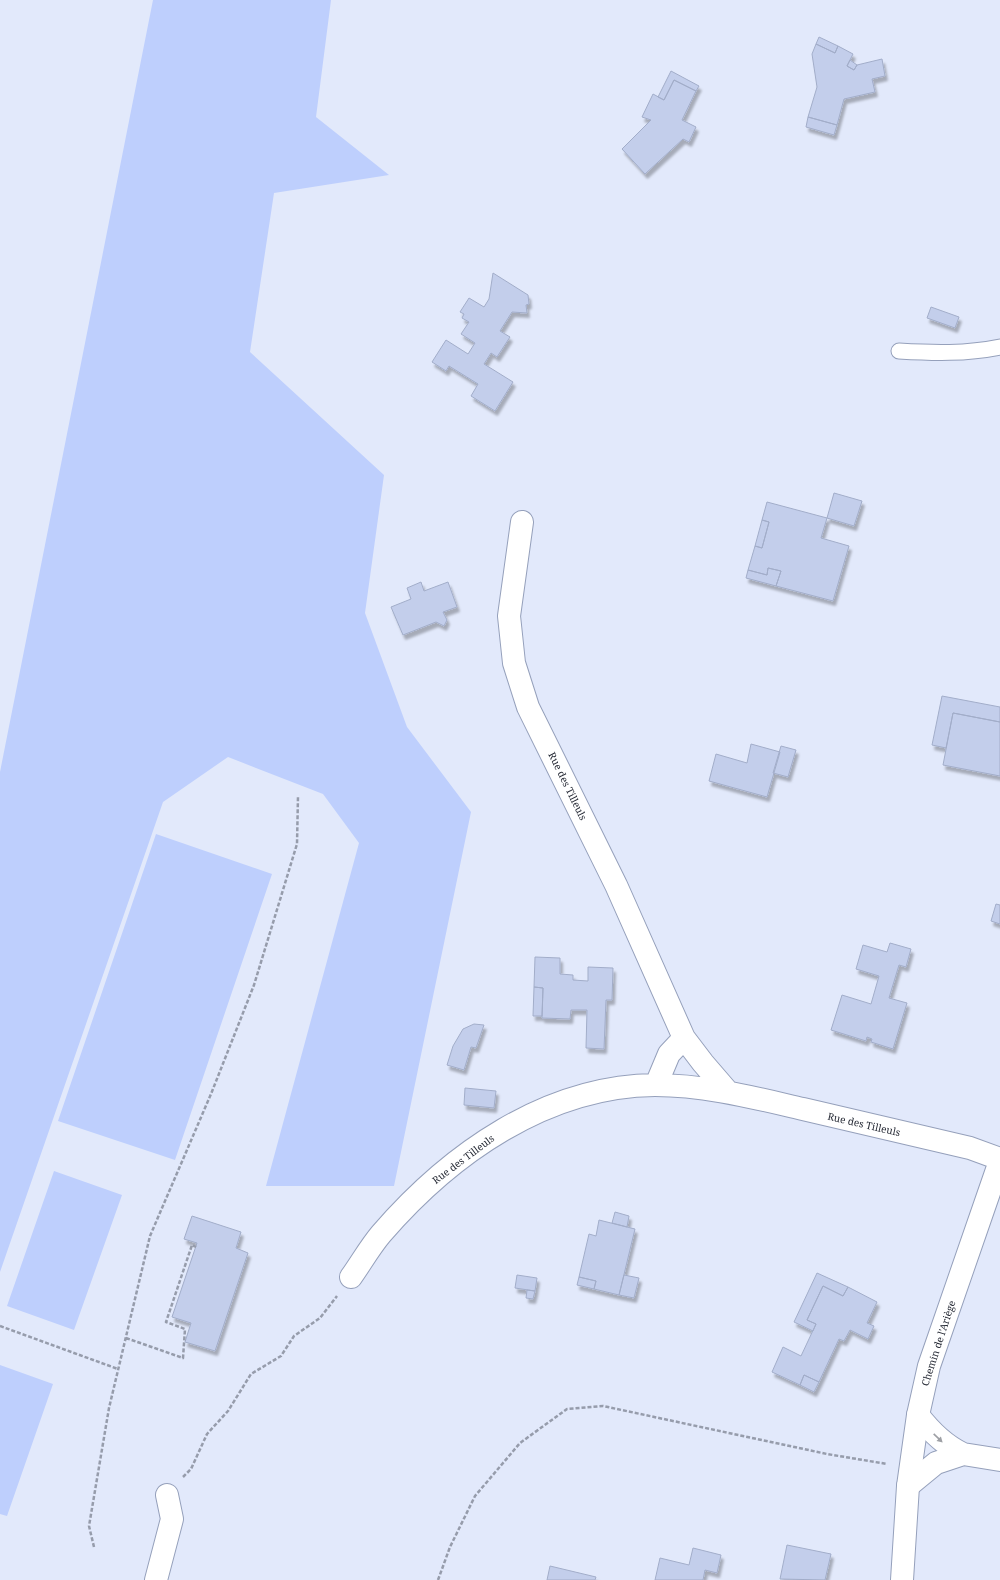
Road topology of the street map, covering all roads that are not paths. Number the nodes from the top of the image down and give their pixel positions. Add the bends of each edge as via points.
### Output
1 (1000, 348) edge
2 (899, 351) dead end
3 (522, 522) dead end
4 (684, 1038) junction
5 (656, 1085) junction
6 (728, 1092) junction
7 (1000, 1160) edge
8 (351, 1277) road end
9 (918, 1415) junction
10 (963, 1454) junction
11 (1000, 1460) edge
12 (909, 1476) junction
13 (167, 1495) road end
14 (156, 1580) edge
15 (902, 1580) edge

1 - 2 lane via 968,353
3 - 4 street, Rue des Tilleuls via 509,616 514,663 528,706 616,885
4 - 5 street via 669,1054
4 - 6 street, Rue des Tilleuls
5 - 6 street, Rue des Tilleuls
5 - 8 street, Rue des Tilleuls via 596,1092 542,1109 484,1141 437,1177 380,1235
6 - 7 street, Rue des Tilleuls via 970,1148
7 - 9 street, Chemin de l'Ariège via 929,1366
9 -> 10 street via 950,1449
9 - 12 street, Chemin de l'Ariège
10 - 11 street
10 - 12 street
12 - 15 street, Chemin de l'Ariège
13 - 14 street via 172,1519

